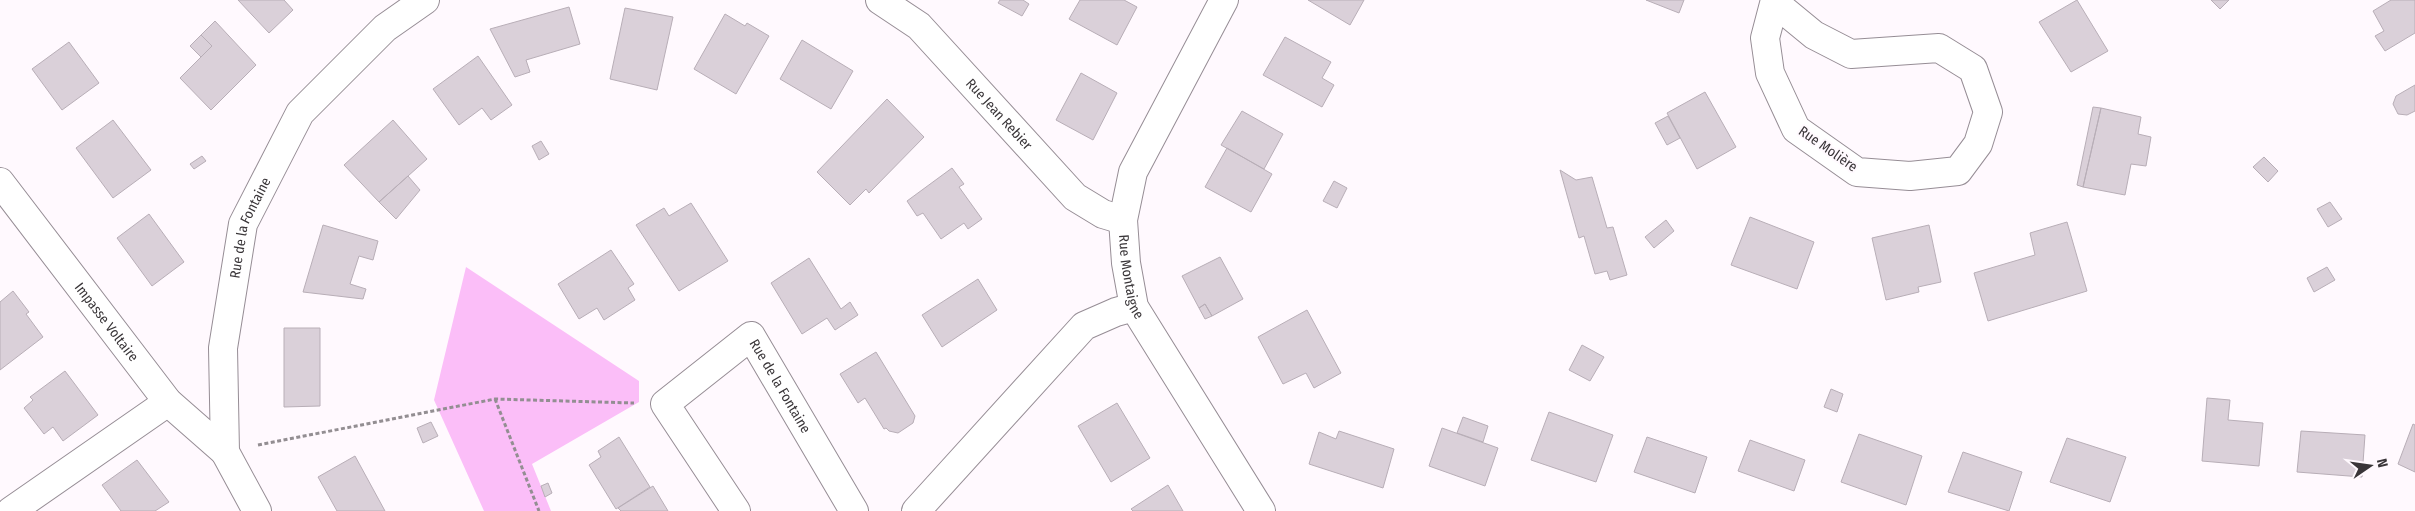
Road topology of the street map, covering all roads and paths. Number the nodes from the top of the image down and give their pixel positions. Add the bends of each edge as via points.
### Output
1 (425, 0) edge
2 (880, 0) edge
3 (1224, 0) edge
4 (1775, 2) edge
5 (0, 182) edge
6 (1123, 220) junction
7 (1134, 307) junction
8 (495, 399) junction
9 (168, 402) junction
10 (665, 404) junction
11 (225, 452) junction
12 (11, 511) edge
13 (257, 511) edge
14 (539, 511) edge
15 (736, 511) edge
16 (854, 511) edge
17 (916, 511) edge
18 (1262, 511) edge

1 - 11 street, Rue de la Fontaine via 385,28 300,113 243,224 223,348
2 - 6 street, Rue Jean Rebier via 919,26 1075,197 1103,214
3 - 6 street, Rue Montaigne via 1133,172
4 - 4 street, Rue Molière via 1765,38 1770,73 1796,130 1857,172 1910,176 1958,171 1978,144 1988,112 1973,68 1939,48 1852,54 1814,35
5 - 9 street, Impasse Voltaire
6 - 7 street, Rue Montaigne
7 - 17 street via 1084,326
7 - 18 street, Rue Montaigne
8 - 10 path
8 - 11 path
8 - 14 path
9 - 11 street, Impasse Voltaire
9 - 12 street
10 - 15 street
10 - 16 street, Rue de la Fontaine via 751,336
11 - 13 street, Rue de la Fontaine

